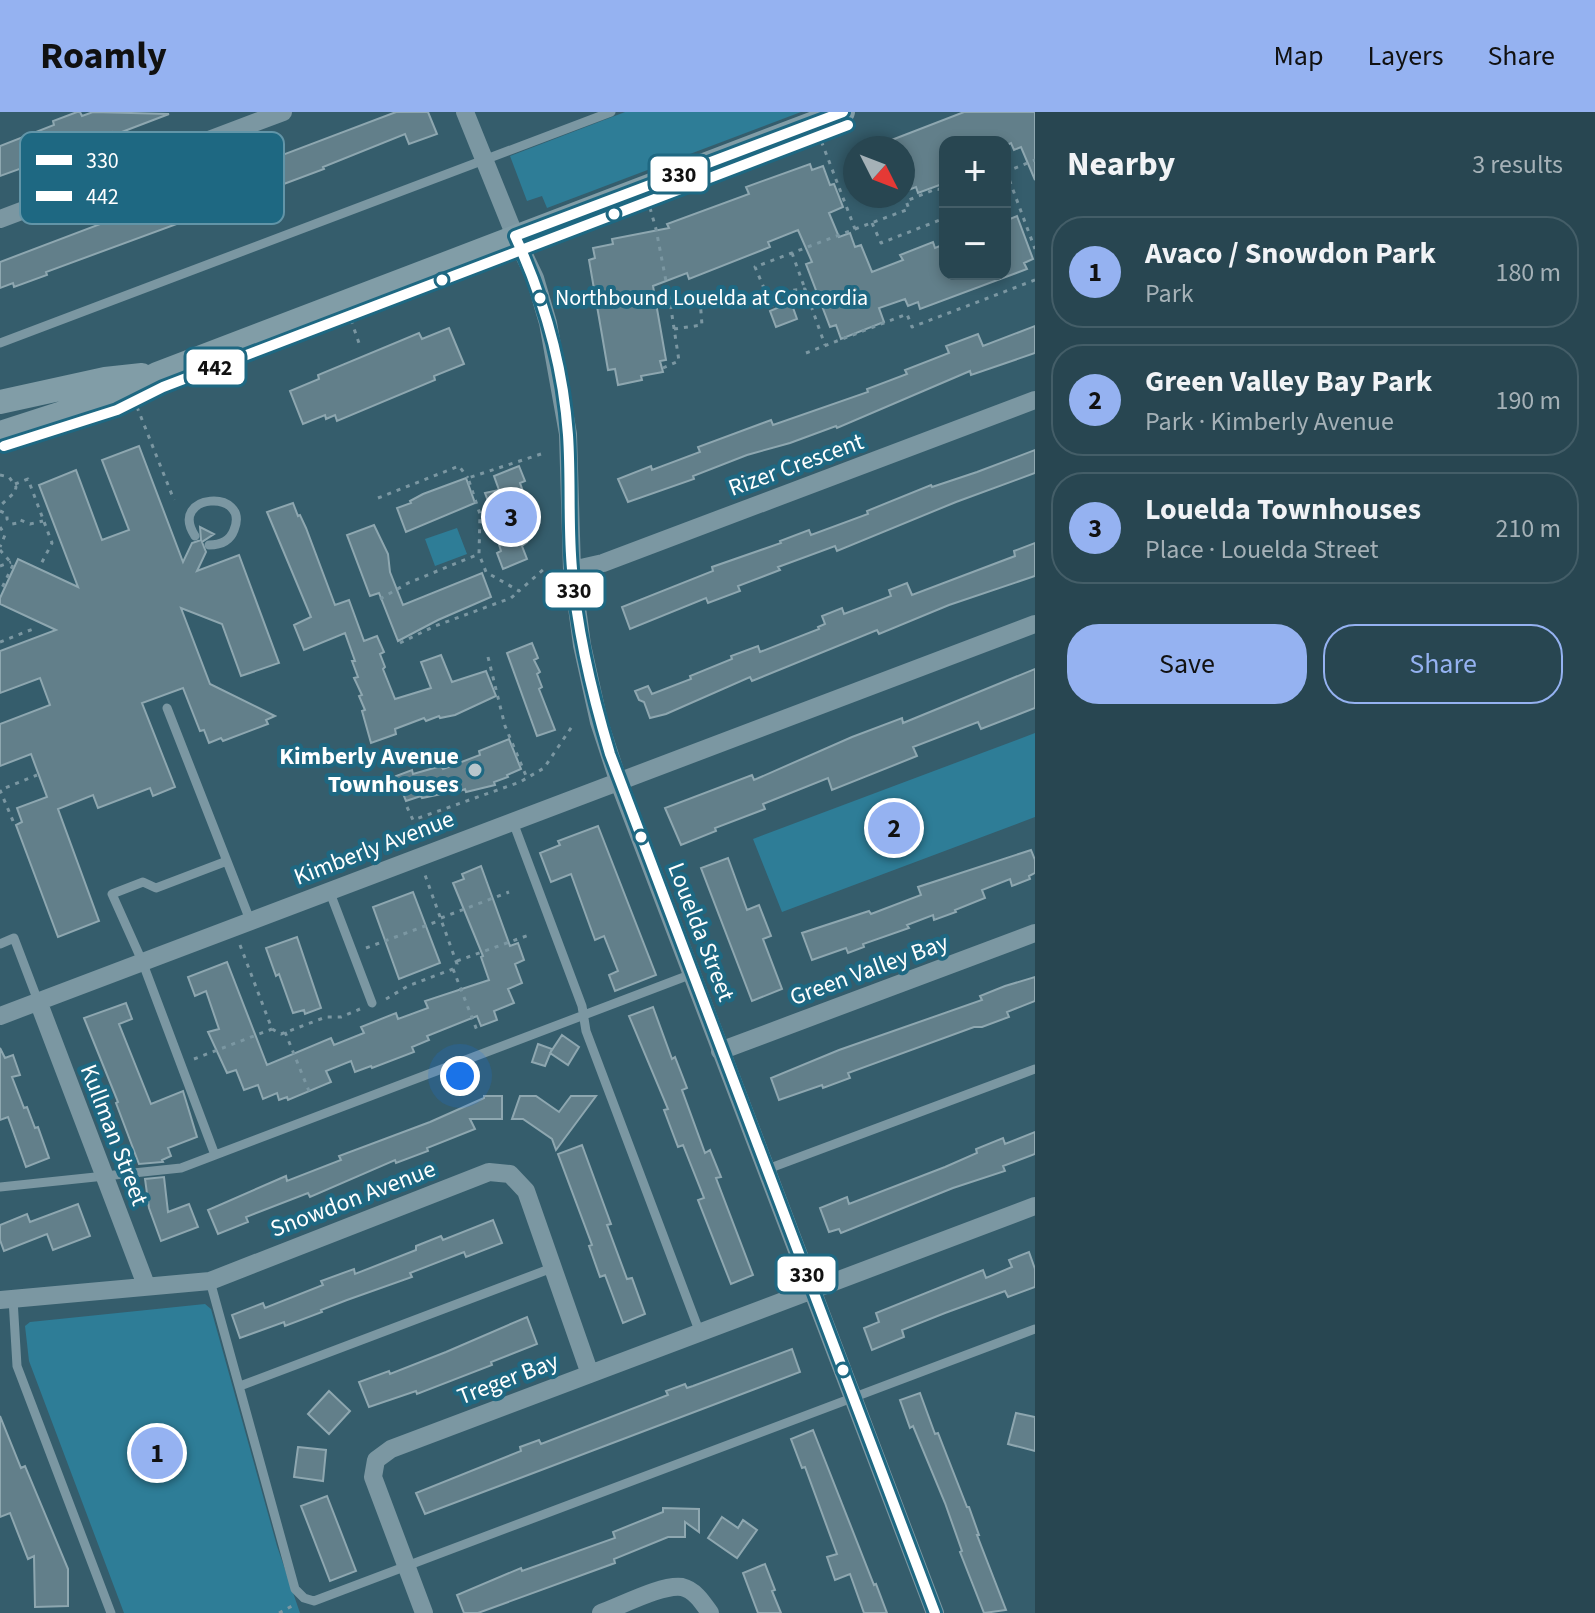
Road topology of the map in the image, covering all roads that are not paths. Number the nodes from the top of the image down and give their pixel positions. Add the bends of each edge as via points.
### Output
1 (283, 112) edge
2 (465, 112) edge
3 (611, 112) edge
4 (843, 112) edge
5 (230, 132) edge
6 (484, 160) junction
7 (20, 211) edge
8 (0, 219) edge
9 (515, 236) junction
10 (0, 343) edge
11 (157, 374) junction
12 (1035, 400) edge
13 (0, 402) edge
14 (0, 433) edge
15 (195, 536) dead end
16 (209, 545) dead end
17 (572, 570) junction
18 (1035, 624) edge
19 (167, 708) dead end
20 (618, 780) junction
21 (513, 821) junction
22 (227, 861) junction
23 (329, 890) junction
24 (250, 920) junction
25 (1035, 933) edge
26 (0, 944) edge
27 (142, 961) junction
28 (692, 974) junction
29 (38, 1001) junction
30 (372, 1003) dead end
31 (0, 1016) edge
32 (584, 1017) junction
33 (720, 1051) junction
34 (1035, 1069) edge
35 (215, 1155) junction
36 (765, 1170) junction
37 (105, 1177) junction
38 (0, 1187) edge
39 (1035, 1206) edge
40 (552, 1268) junction
41 (210, 1281) junction
42 (146, 1285) junction
43 (811, 1290) junction
44 (6, 1299) edge
45 (1035, 1329) edge
46 (700, 1333) junction
47 (590, 1374) junction
48 (240, 1386) junction
49 (851, 1398) junction
50 (407, 1566) junction
51 (111, 1613) edge
52 (424, 1613) edge
53 (601, 1613) edge
54 (710, 1613) edge
55 (935, 1613) edge

1 - 5 street
2 - 6 street, Louelda Street
3 - 6 lane
4 - 9 main road
6 - 9 street, Louelda Street
6 - 10 lane
7 - 8 street
9 - 11 main road
9 - 17 street, Louelda Street via 535,278 559,372 568,434
11 - 13 main road via 105,379
11 - 14 main road via 112,397
12 - 17 street, Rizer Crescent via 618,558
15 - 16 lane via 190,523 195,508 215,499 228,504 235,516 234,531 224,543
17 - 20 street, Louelda Street via 589,679
18 - 20 street, Kimberly Avenue
19 - 22 lane
20 - 21 street, Kimberly Avenue
20 - 28 street, Louelda Street
21 - 23 street, Kimberly Avenue
21 - 32 lane
22 - 24 lane
22 - 27 lane via 156,888 143,882 112,894
23 - 24 street, Kimberly Avenue
23 - 30 lane
24 - 27 street, Kimberly Avenue
25 - 33 street, Green Valley Bay
26 - 29 lane via 14,938
27 - 29 street, Kimberly Avenue
27 - 35 lane
28 - 32 lane
28 - 33 street, Louelda Street
29 - 31 street, Kimberly Avenue
29 - 37 street, Kullman Street
32 - 35 lane
32 - 46 lane
33 - 36 street, Louelda Street
34 - 36 lane
35 - 37 lane via 181,1168
36 - 43 street, Louelda Street
37 - 38 lane
37 - 42 street, Kullman Street
39 - 43 street
40 - 41 street, Snowdon Avenue via 526,1191 510,1174 489,1172
40 - 47 street, Snowdon Avenue
40 - 48 lane
41 - 42 street, Snowdon Avenue
41 - 48 lane
42 - 44 street, Snowdon Avenue
43 - 46 street, Treger Bay
43 - 49 street, Louelda Street
44 - 51 lane via 17,1366
45 - 49 lane
46 - 47 street, Treger Bay
47 - 50 street, Treger Bay via 391,1449 376,1460 373,1477
48 - 50 lane via 299,1594 320,1600
49 - 50 lane
49 - 55 street, Louelda Street
50 - 52 street, Treger Bay
53 - 54 street via 684,1587

